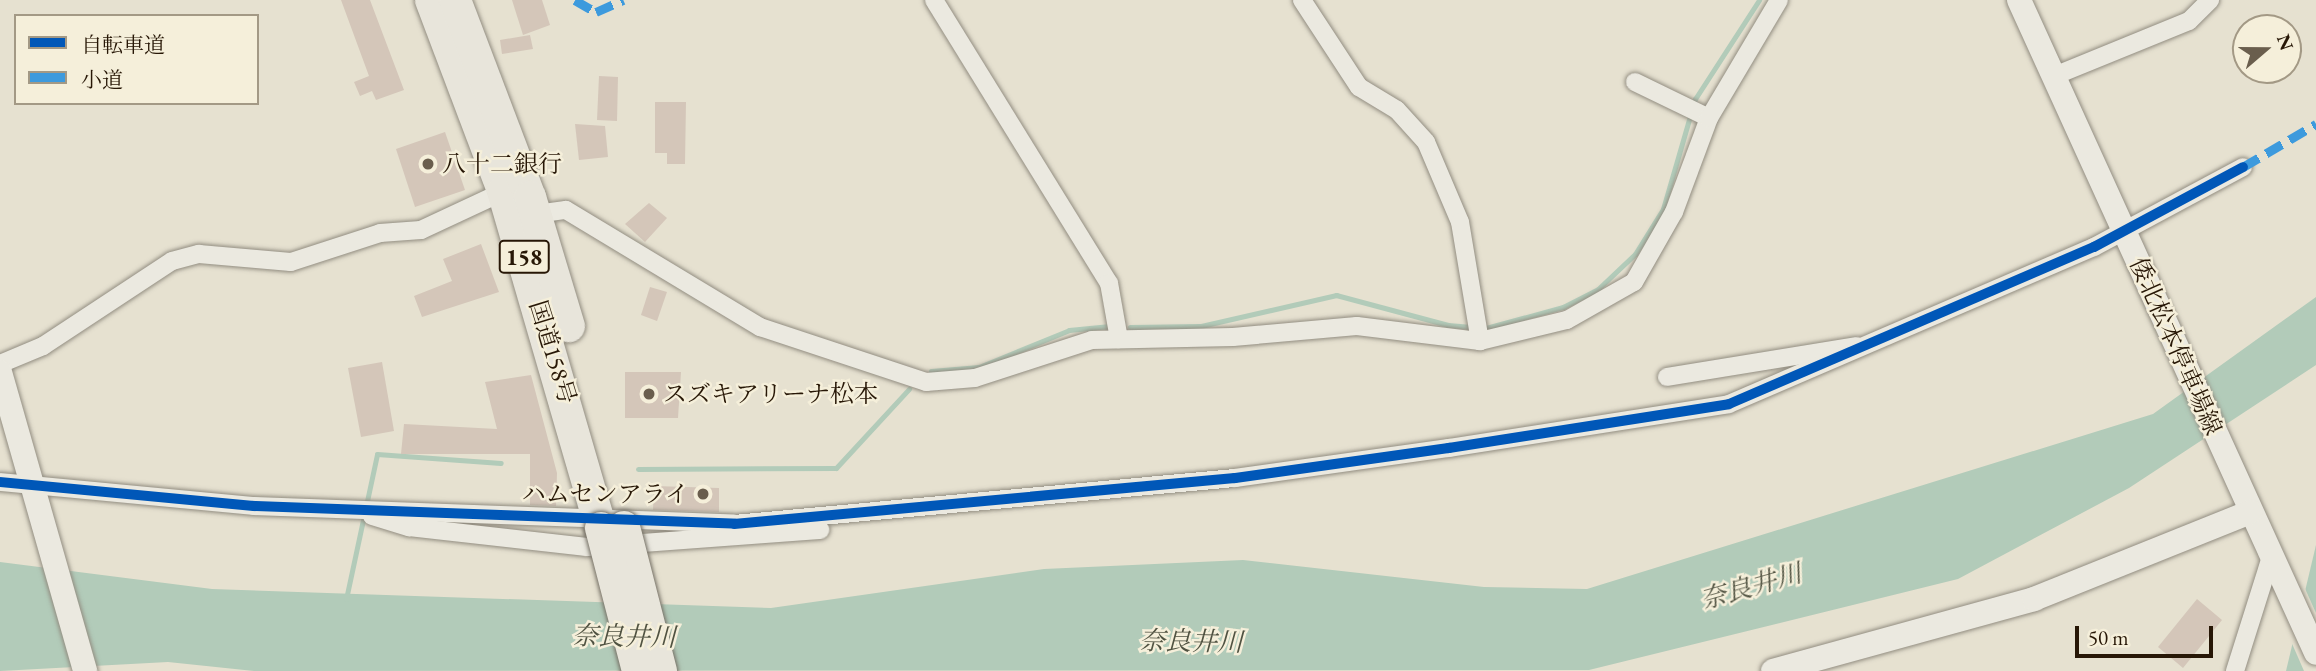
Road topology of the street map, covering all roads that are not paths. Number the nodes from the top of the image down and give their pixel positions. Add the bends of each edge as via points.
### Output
1 (431, 0) edge
2 (455, 0) edge
3 (934, 0) edge
4 (1302, 0) edge
5 (1779, 0) edge
6 (2020, 0) edge
7 (2210, 0) edge
8 (2054, 76) junction
9 (1635, 82) dead end
10 (1709, 118) junction
11 (2244, 167) dead end
12 (519, 202) junction
13 (2127, 238) junction
14 (1119, 339) junction
15 (1480, 341) junction
16 (1856, 346) junction
17 (0, 364) edge
18 (0, 372) edge
19 (1667, 377) dead end
20 (0, 482) edge
21 (29, 491) junction
22 (2247, 505) junction
23 (345, 509) junction
24 (883, 510) junction
25 (612, 524) junction
26 (2273, 560) junction
27 (2316, 653) edge
28 (85, 671) edge
29 (638, 671) edge
30 (661, 671) edge
31 (1773, 671) edge
32 (2235, 671) edge

1 - 12 highway, 国道158号 / 158
2 - 12 highway, 国道158号 / 158
3 - 14 street via 1109,283
4 - 15 street via 1359,87 1397,110 1426,142 1461,222
5 - 10 street
6 - 8 street, 倭北松本停車場線
7 - 8 street via 2189,21
8 - 13 street, 倭北松本停車場線
9 - 10 street
10 - 15 street via 1674,212 1634,282 1567,320
11 - 13 street
12 - 14 street via 566,210 760,327 926,382 975,378 1092,340
12 - 17 street via 421,229 380,233 291,262 199,254 172,261 43,346
12 - 25 highway, 国道158号 / 158
13 - 16 street
13 - 22 street, 倭北松本停車場線
14 - 15 street via 1357,326
16 - 19 street
16 - 24 street via 1729,404 1672,414 1235,478
18 - 21 street
20 - 21 street
21 - 23 street
21 - 28 street
22 - 26 street, 倭北松本停車場線
22 - 31 street via 2034,599
23 - 24 street via 409,527 587,547 829,529
23 - 25 street
24 - 25 street via 734,524
25 - 29 highway, 国道158号 / 158, bridge
25 - 30 highway, 国道158号 / 158, bridge
26 - 27 street, 倭北松本停車場線
26 - 32 street

